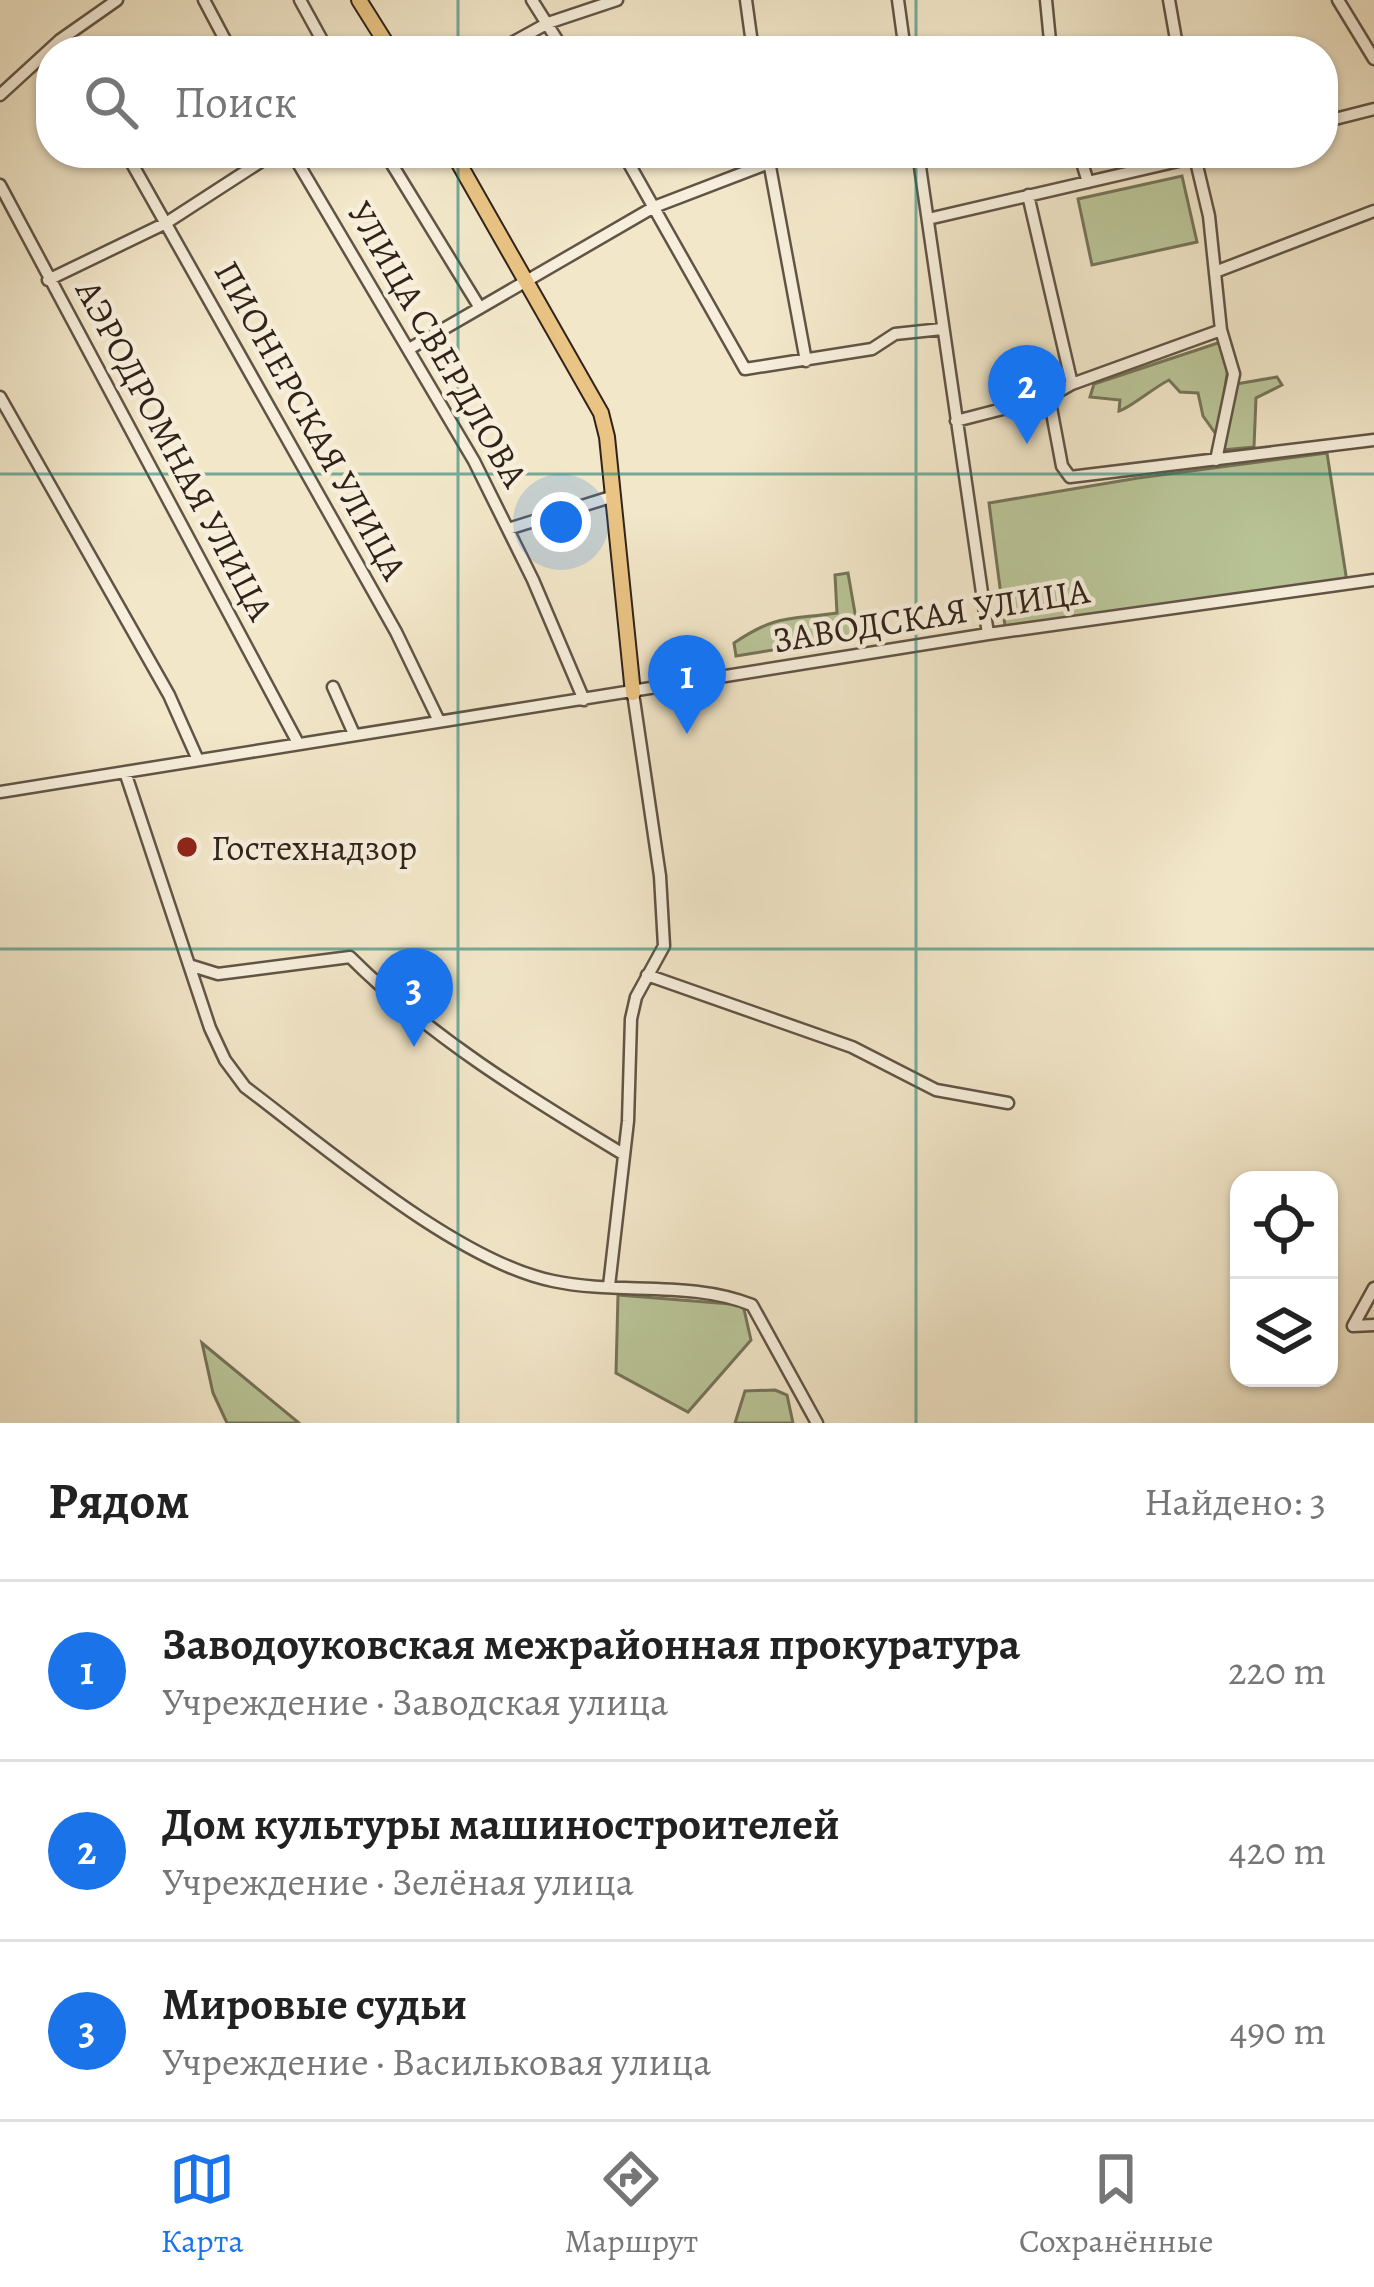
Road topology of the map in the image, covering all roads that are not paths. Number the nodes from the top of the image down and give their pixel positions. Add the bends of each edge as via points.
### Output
1 (117, 0) edge
2 (204, 0) edge
3 (300, 0) edge
4 (359, 0) edge
5 (532, 0) edge
6 (617, 0) edge
7 (746, 0) edge
8 (898, 0) edge
9 (1046, 0) edge
10 (1168, 0) edge
11 (1338, 0) edge
12 (548, 23) junction
13 (75, 36) edge
14 (222, 36) edge
15 (320, 36) edge
16 (382, 36) edge
17 (524, 36) edge
18 (555, 36) edge
19 (751, 36) edge
20 (903, 36) edge
21 (1050, 36) edge
22 (1175, 36) edge
23 (1374, 58) edge
24 (36, 67) edge
25 (0, 95) edge
26 (1374, 109) edge
27 (1338, 118) edge
28 (134, 168) edge
29 (251, 168) edge
30 (302, 168) edge
31 (394, 168) edge
32 (461, 168) edge
33 (631, 168) edge
34 (742, 168) edge
35 (770, 168) edge
36 (920, 168) edge
37 (1084, 168) edge
38 (1146, 168) edge
39 (1198, 168) edge
40 (1088, 182) junction
41 (0, 185) edge
42 (1028, 195) junction
43 (653, 206) junction
44 (1374, 211) edge
45 (928, 219) junction
46 (166, 223) junction
47 (1215, 272) junction
48 (527, 279) junction
49 (48, 280) junction
50 (480, 308) junction
51 (942, 329) junction
52 (1222, 330) junction
53 (409, 350) junction
54 (806, 361) junction
55 (1072, 384) junction
56 (0, 397) edge
57 (1049, 397) junction
58 (956, 422) junction
59 (1374, 440) edge
60 (1216, 460) junction
61 (614, 496) junction
62 (508, 530) junction
63 (1374, 580) edge
64 (988, 634) junction
65 (333, 687) dead end
66 (633, 693) junction
67 (584, 700) junction
68 (439, 721) junction
69 (354, 734) junction
70 (298, 743) junction
71 (198, 760) junction
72 (125, 772) junction
73 (0, 792) edge
74 (189, 965) junction
75 (647, 975) junction
76 (1008, 1103) dead end
77 (623, 1154) junction
78 (609, 1286) junction
79 (1374, 1288) edge
80 (1374, 1325) edge
81 (817, 1423) edge

1 - 13 street
2 - 14 street
3 - 15 street
4 - 16 main road
5 - 12 street
6 - 12 street
7 - 19 street
8 - 20 street
9 - 21 street
10 - 22 street
11 - 23 street
12 - 17 street
12 - 18 street
24 - 25 street
26 - 27 street
28 - 46 street, ПИОНЕРСКАЯ УЛИЦА
29 - 46 street
30 - 53 street, УЛИЦА СВЕРДЛОВА
31 - 50 street
32 - 48 main road
33 - 43 street
34 - 43 street
35 - 54 street
36 - 45 street
37 - 40 street
38 - 40 street
39 - 47 street
40 - 42 street
41 - 49 street, АЭРОДРОМНАЯ УЛИЦА
42 - 45 street
42 - 55 street
43 - 48 street
43 - 54 street via 745,369
44 - 47 street
45 - 51 street
46 - 49 street
46 - 68 street, ПИОНЕРСКАЯ УЛИЦА
47 - 52 street
48 - 50 street
48 - 61 main road via 602,413
49 - 70 street, АЭРОДРОМНАЯ УЛИЦА
50 - 53 street
51 - 54 street
51 - 58 street
52 - 55 street
52 - 60 street via 1234,374
53 - 62 street, УЛИЦА СВЕРДЛОВА
55 - 57 street
56 - 71 street
57 - 58 street
57 - 60 street via 1070,477
58 - 64 street
59 - 60 street
61 - 62 street
61 - 66 main road
62 - 67 street, УЛИЦА СВЕРДЛОВА
63 - 64 street, ЗАВОДСКАЯ УЛИЦА
64 - 66 street, ЗАВОДСКАЯ УЛИЦА
65 - 69 street
66 - 67 street, ЗАВОДСКАЯ УЛИЦА
66 - 75 street via 664,912 664,946
67 - 68 street, ЗАВОДСКАЯ УЛИЦА
68 - 69 street, ЗАВОДСКАЯ УЛИЦА
69 - 70 street, ЗАВОДСКАЯ УЛИЦА
70 - 71 street, ЗАВОДСКАЯ УЛИЦА
71 - 72 street, ЗАВОДСКАЯ УЛИЦА
72 - 73 street, ЗАВОДСКАЯ УЛИЦА
72 - 74 street
74 - 77 street via 218,974 350,957 442,1037
74 - 78 street via 224,1060 245,1087 463,1244 553,1281
75 - 76 street via 852,1047 935,1090
75 - 77 street via 631,1019
77 - 78 street
78 - 81 street via 715,1294 752,1305
79 - 80 street via 1353,1326

